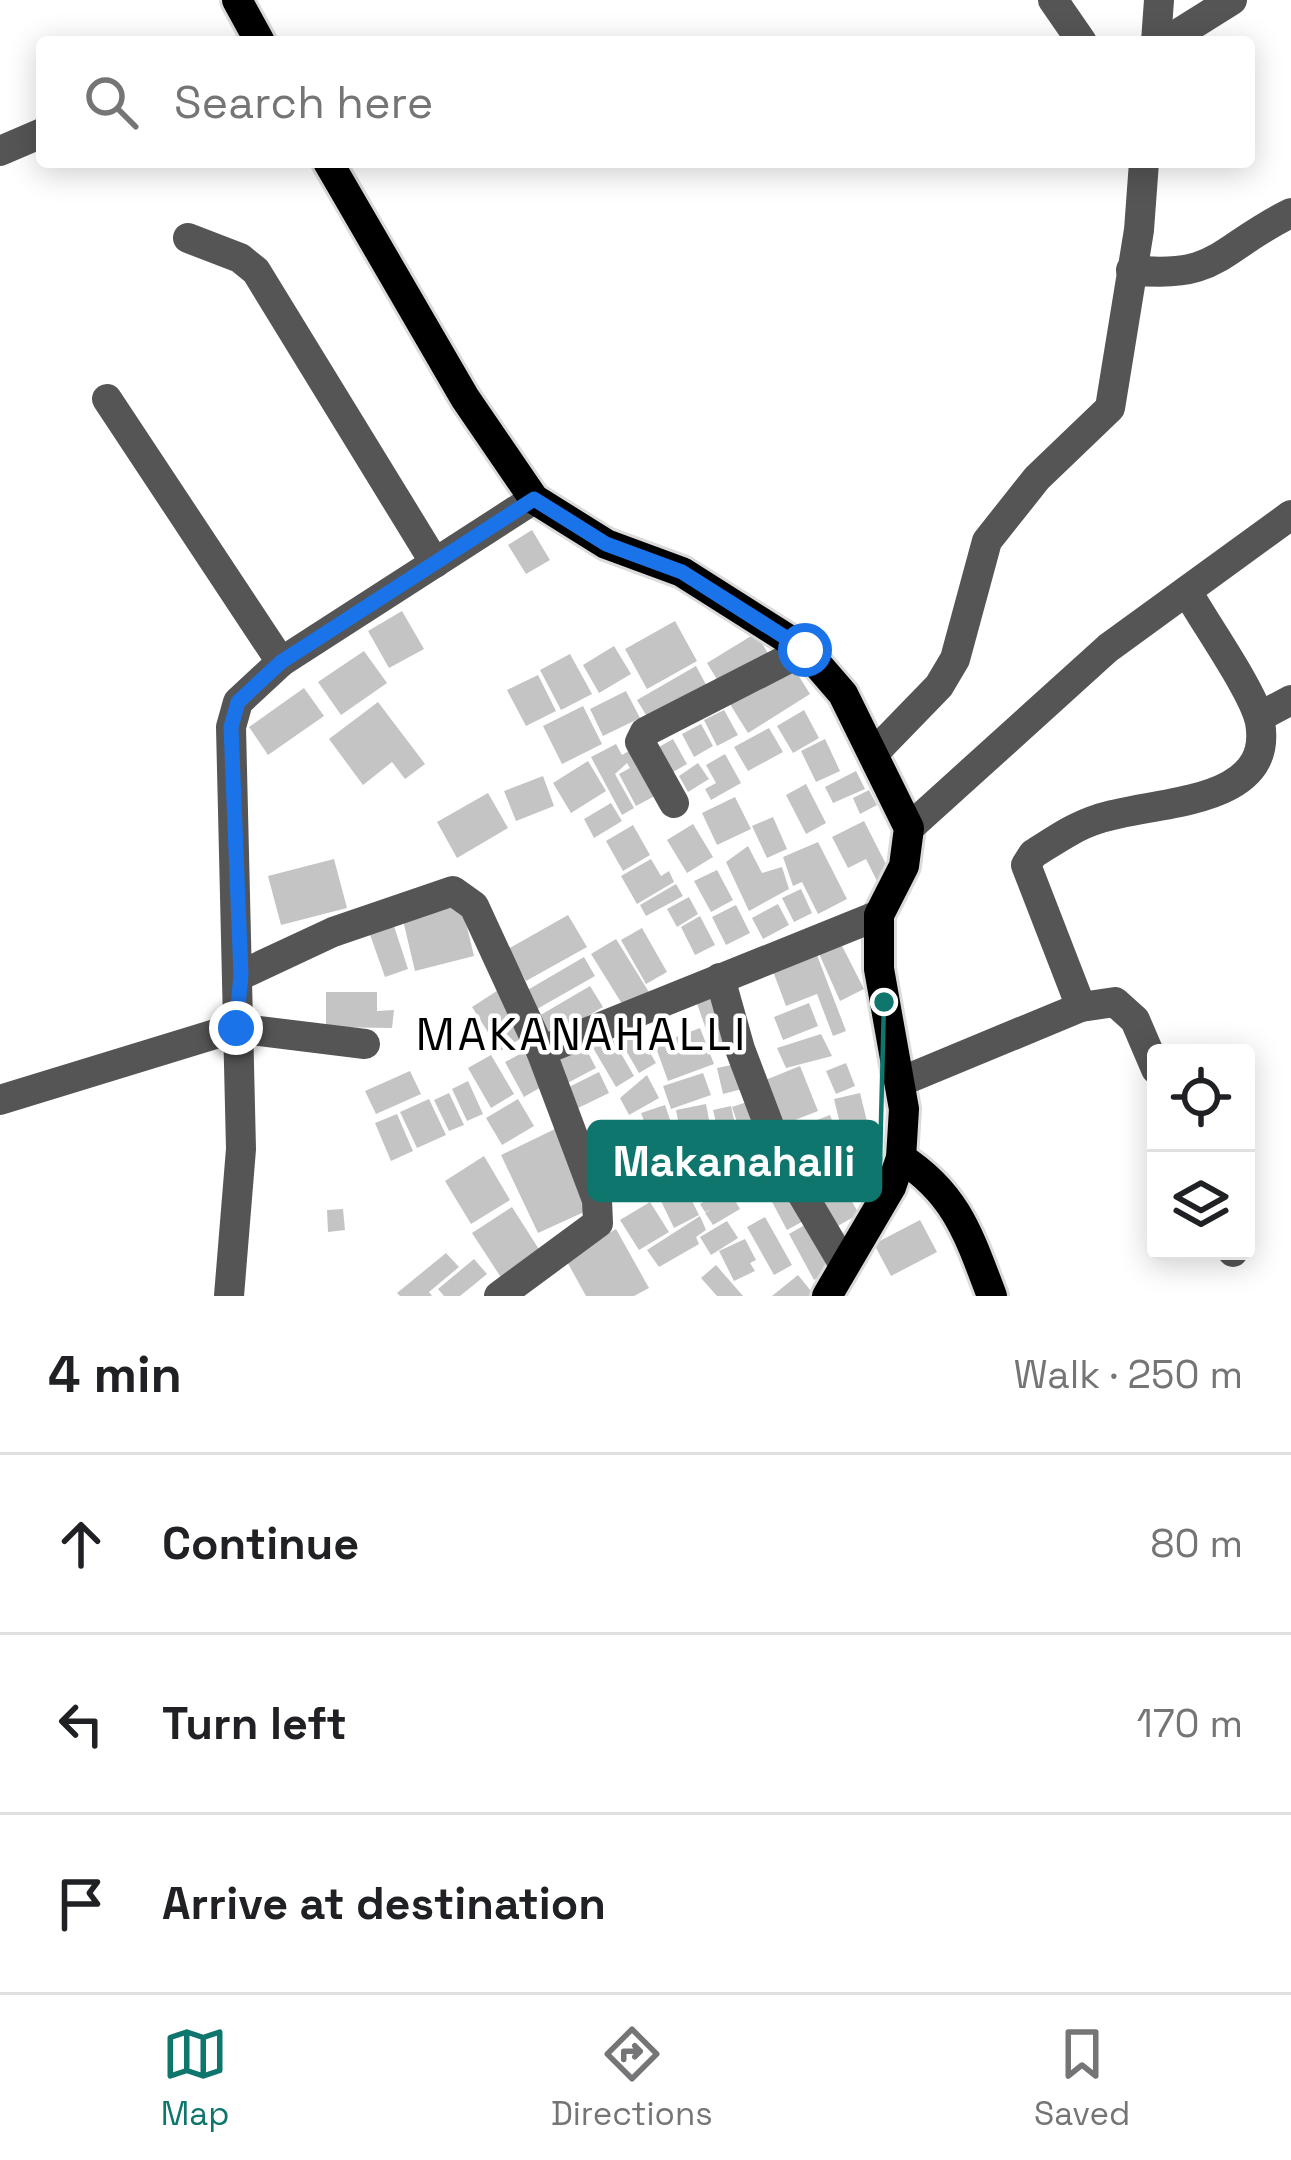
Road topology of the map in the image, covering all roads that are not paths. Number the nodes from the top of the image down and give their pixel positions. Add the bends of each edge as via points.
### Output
1 (237, 0) edge
2 (1053, 0) edge
3 (1159, 0) edge
4 (1232, 0) edge
5 (257, 36) edge
6 (1078, 36) edge
7 (1160, 36) edge
8 (1170, 36) edge
9 (36, 136) edge
10 (0, 151) edge
11 (331, 168) edge
12 (1143, 168) edge
13 (1291, 213) edge
14 (188, 238) dead end
15 (1131, 270) junction
16 (107, 399) dead end
17 (534, 499) junction
18 (1291, 515) edge
19 (435, 563) junction
20 (1187, 592) junction
21 (805, 650) junction
22 (281, 662) junction
23 (1291, 700) edge
24 (1259, 717) junction
25 (874, 753) junction
26 (674, 803) dead end
27 (909, 828) junction
28 (879, 915) junction
29 (241, 975) junction
30 (721, 978) junction
31 (1081, 1007) junction
32 (236, 1028) junction
33 (365, 1044) dead end
34 (541, 1051) junction
35 (1147, 1051) edge
36 (900, 1082) junction
37 (0, 1100) edge
38 (901, 1158) junction
39 (843, 1263) junction
40 (229, 1296) edge
41 (499, 1296) edge
42 (827, 1296) edge
43 (992, 1296) edge

1 - 5 main road
2 - 6 street
3 - 7 street
4 - 8 street
9 - 10 street
11 - 17 main road via 465,398
12 - 15 street
13 - 15 street via 1201,270
14 - 19 street via 256,271
15 - 25 street via 1110,408 1037,478 987,541 955,659
16 - 22 street
17 - 19 street
17 - 21 main road via 606,544 682,572
18 - 20 street
19 - 22 street
20 - 24 street
20 - 27 street via 1049,697
21 - 25 main road via 843,694
21 - 26 street via 646,732 640,742
22 - 29 street via 238,702 231,727
23 - 24 street
24 - 31 street via 1255,770 1233,784 1080,825 1026,865
25 - 27 main road
27 - 28 main road via 904,866
28 - 30 street
28 - 36 main road via 879,969
29 - 32 street
29 - 34 street via 453,891 474,906
30 - 34 street
30 - 39 street via 782,1160
31 - 35 street via 1126,1008
31 - 36 street
32 - 33 street
32 - 37 street
32 - 40 street via 241,1149
34 - 41 street via 597,1200 598,1223
36 - 38 main road
38 - 39 main road
38 - 43 main road via 935,1180 965,1225
39 - 42 main road

